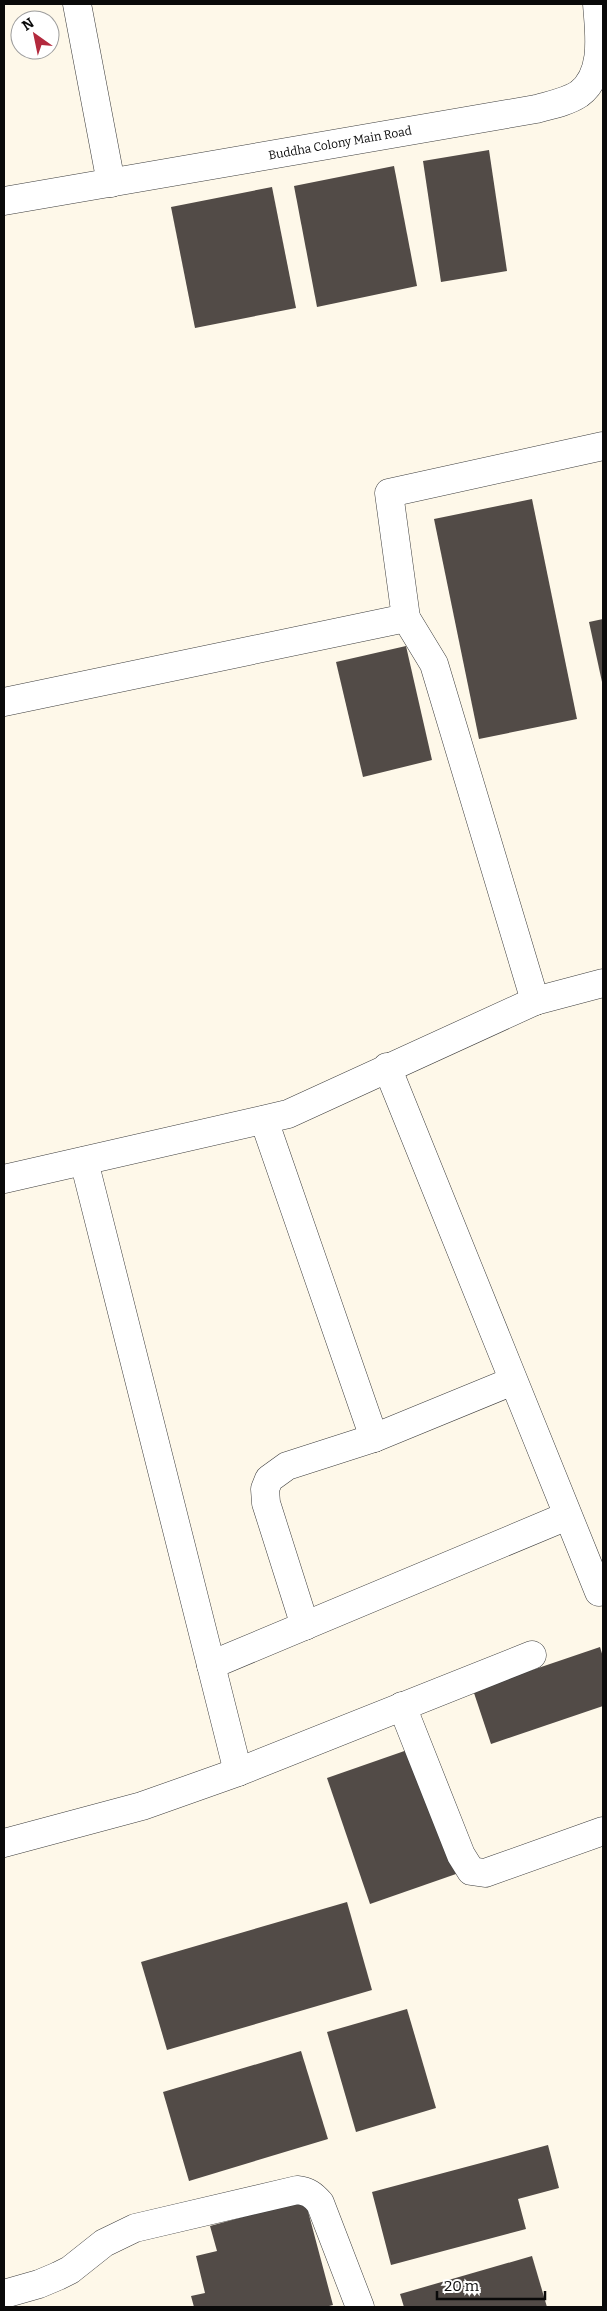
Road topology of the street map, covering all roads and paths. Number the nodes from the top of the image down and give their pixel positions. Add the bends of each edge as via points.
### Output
1 (77, 4) edge
2 (597, 4) edge
3 (600, 73) edge
4 (111, 183) junction
5 (4, 201) edge
6 (603, 446) edge
7 (406, 618) junction
8 (4, 702) edge
9 (603, 983) edge
10 (535, 1000) junction
11 (387, 1067) junction
12 (264, 1120) junction
13 (84, 1161) junction
14 (4, 1179) edge
15 (513, 1381) junction
16 (374, 1438) junction
17 (567, 1516) junction
18 (599, 1592) dead end
19 (305, 1626) junction
20 (532, 1655) dead end
21 (211, 1665) junction
22 (402, 1706) junction
23 (238, 1772) junction
24 (603, 1831) edge
25 (4, 1843) edge
26 (4, 2294) edge
27 (360, 2307) edge

1 - 4 street
2 - 3 street, Buddha Colony Main Road
3 - 4 street, Buddha Colony Main Road via 579,94 536,109
4 - 5 street, Buddha Colony Main Road
6 - 7 street via 389,493
7 - 8 street
7 - 10 street via 434,664
9 - 10 street
10 - 11 street
11 - 12 street via 288,1114
11 - 15 street
12 - 13 street
12 - 16 street
13 - 14 street
13 - 21 street
15 - 16 street
15 - 17 street
16 - 19 street via 287,1466 269,1479 265,1488 266,1503
17 - 18 street
17 - 19 street
19 - 21 street
20 - 22 street
21 - 23 street
22 - 23 street
22 - 24 street via 461,1855 471,1870 485,1874
23 - 25 street via 142,1806
26 - 27 street via 39,2284 70,2270 104,2243 135,2228 297,2190 314,2195 320,2203

